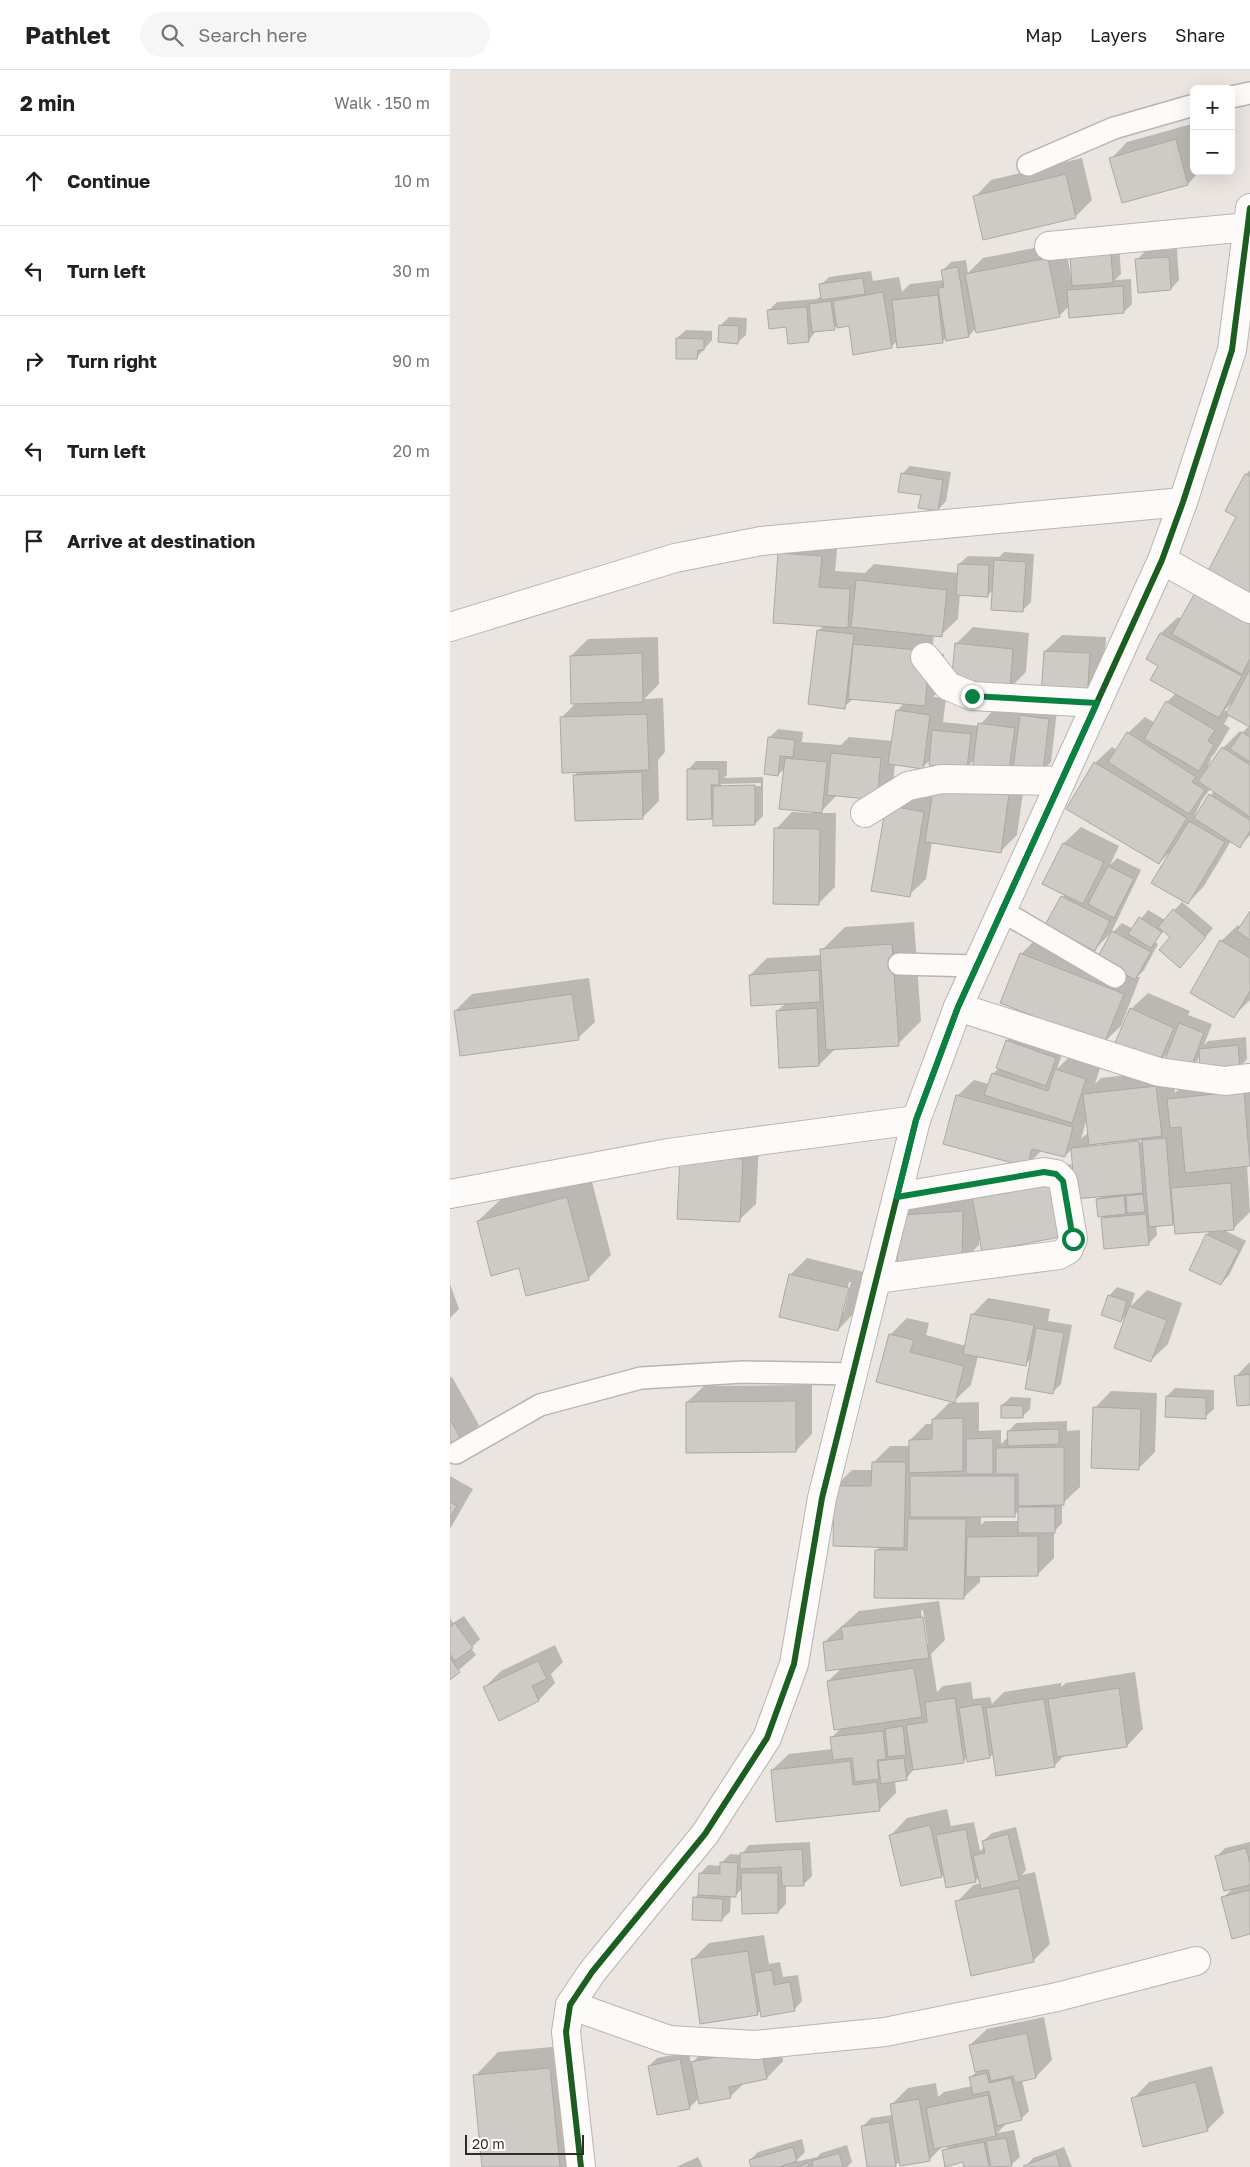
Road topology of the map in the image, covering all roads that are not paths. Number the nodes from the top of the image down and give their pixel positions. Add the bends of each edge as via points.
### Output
1 (1250, 93) edge
2 (1235, 96) edge
3 (1190, 106) edge
4 (1028, 165) dead end
5 (1249, 217) edge
6 (1049, 246) dead end
7 (1183, 502) junction
8 (1162, 560) junction
9 (1250, 610) edge
10 (450, 626) edge
11 (925, 657) dead end
12 (1097, 703) junction
13 (1061, 782) junction
14 (865, 813) dead end
15 (1002, 911) junction
16 (899, 964) dead end
17 (976, 966) junction
18 (1116, 977) dead end
19 (958, 1007) junction
20 (1250, 1078) edge
21 (916, 1120) junction
22 (450, 1194) edge
23 (897, 1197) junction
24 (876, 1279) junction
25 (853, 1374) junction
26 (456, 1454) dead end
27 (1196, 1961) dead end
28 (570, 2004) junction
29 (581, 2167) edge

1 - 2 lane
3 - 4 lane via 1114,128
5 - 6 street
5 - 7 street via 1232,350
7 - 8 street
7 - 10 street via 761,542 675,558
8 - 9 street
8 - 12 street
11 - 12 street via 948,686 972,696
12 - 13 street
13 - 14 street via 942,779 908,786
13 - 15 street
15 - 17 street
15 - 18 lane
16 - 17 lane
17 - 19 street
19 - 20 street via 1159,1072 1226,1081
19 - 21 street
21 - 22 street via 668,1153
21 - 23 street
23 - 24 street
23 - 24 street via 1044,1172 1056,1174 1063,1181 1073,1239 1068,1250 1058,1255
24 - 25 street
25 - 26 lane via 743,1372 641,1378 540,1405
25 - 28 street via 822,1498 794,1664 767,1738 705,1834 592,1972
27 - 28 street via 1057,1997 885,2032 755,2045 669,2040
28 - 29 street via 566,2032

